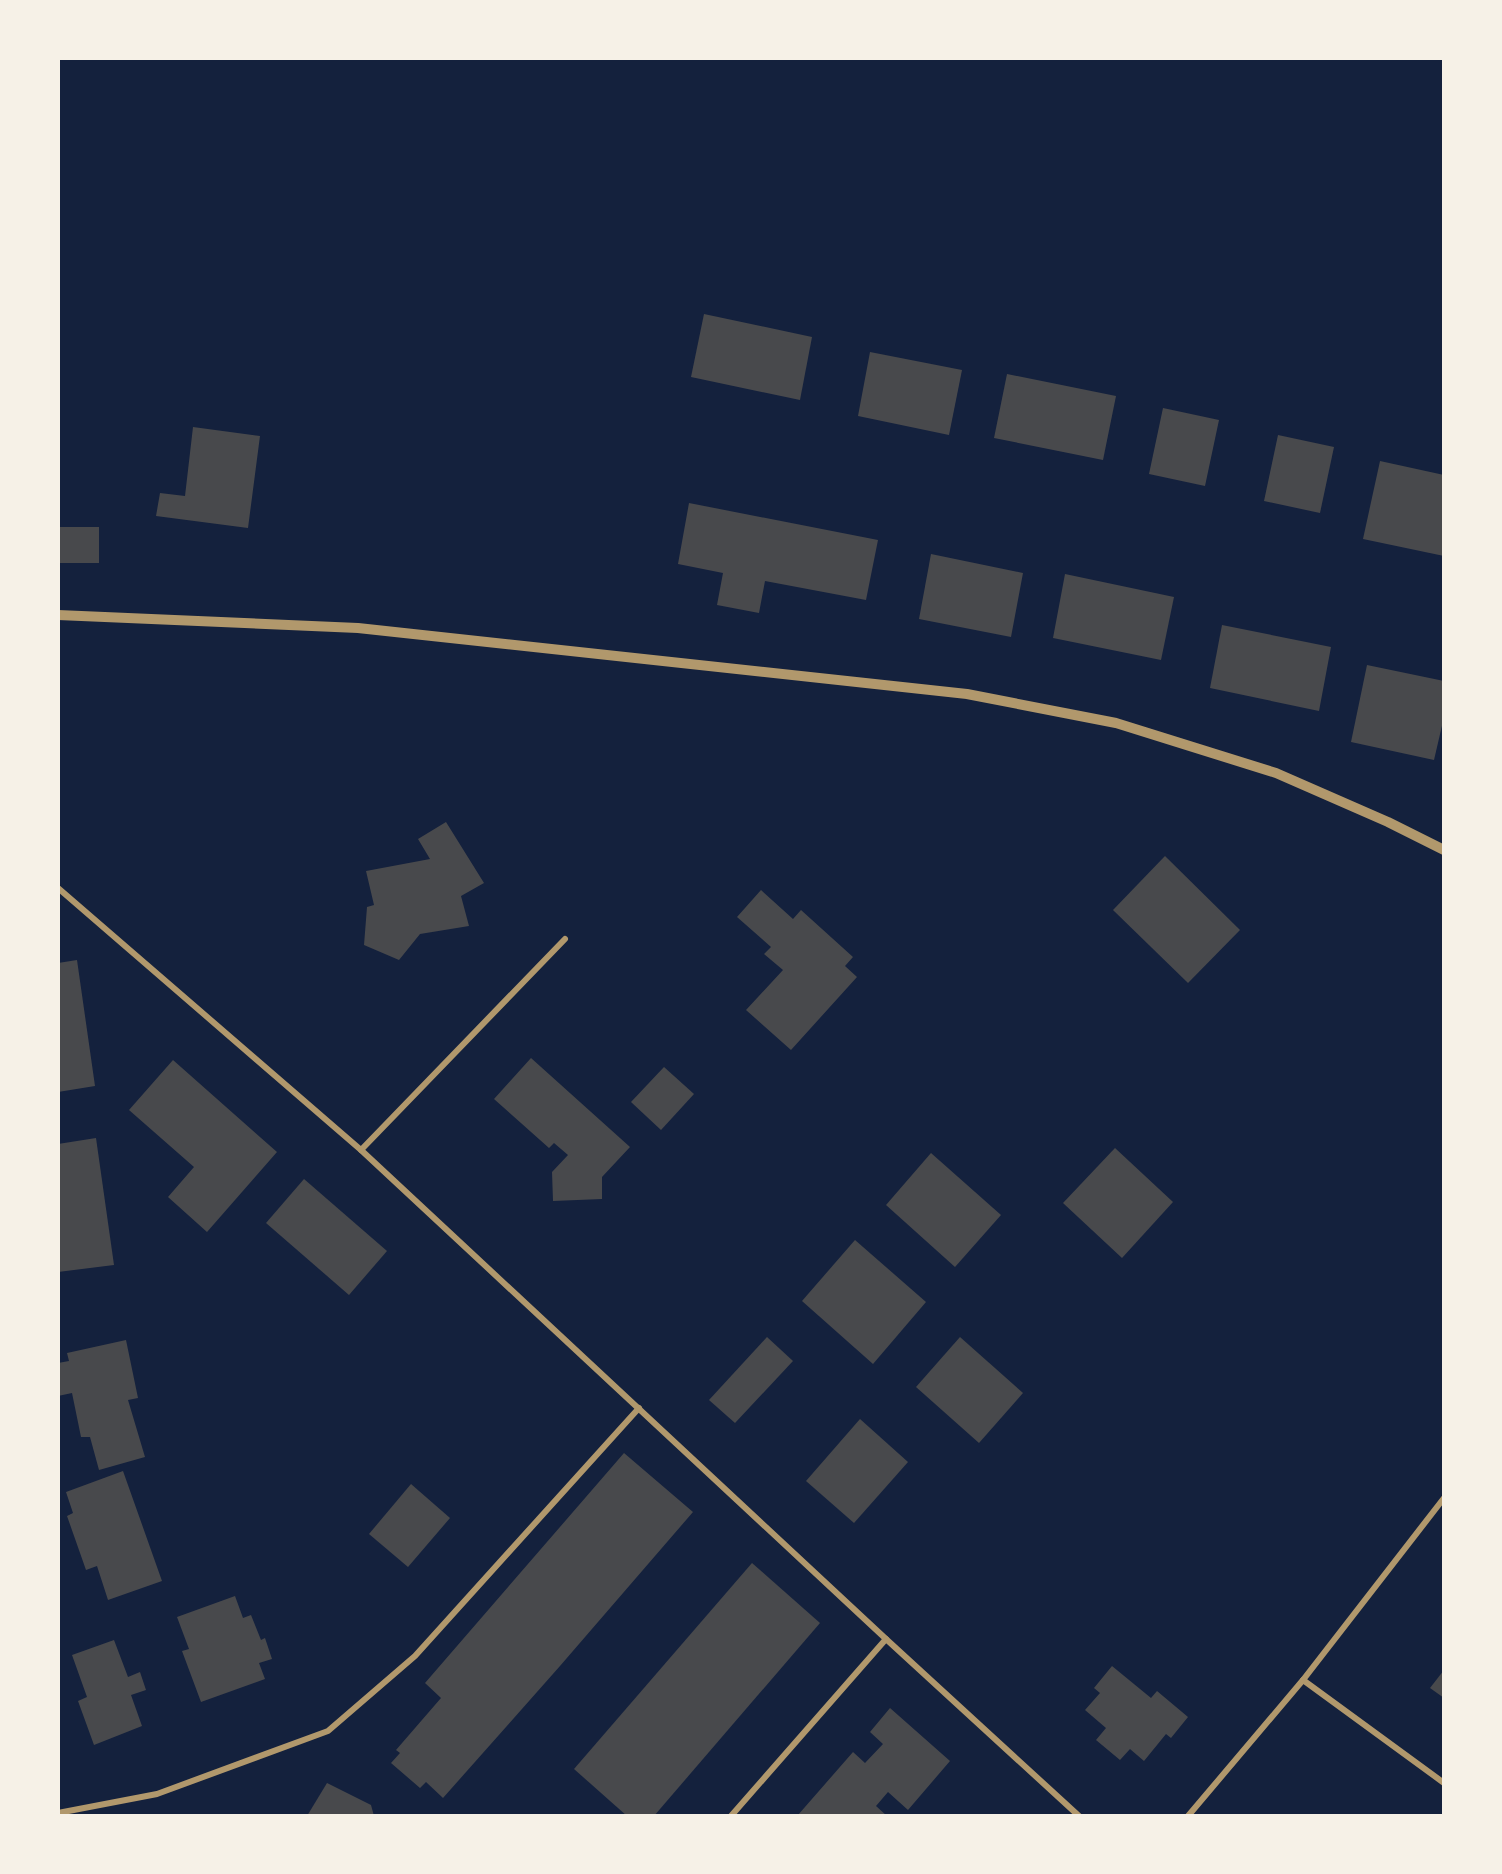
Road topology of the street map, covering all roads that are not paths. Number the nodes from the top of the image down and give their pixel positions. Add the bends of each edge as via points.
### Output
1 (58, 615) edge
2 (1443, 850) edge
3 (58, 888) edge
4 (565, 939) dead end
5 (361, 1150) junction
6 (639, 1408) junction
7 (1443, 1498) edge
8 (886, 1639) junction
9 (1303, 1680) junction
10 (1443, 1783) edge
11 (58, 1813) edge
12 (731, 1815) edge
13 (1079, 1815) edge
14 (1188, 1815) edge

1 - 2 street via 358,628 967,694 1116,723 1276,773
3 - 5 street
4 - 5 street
5 - 6 street
6 - 8 street
6 - 11 street via 415,1656 328,1731 157,1794
7 - 9 street
8 - 12 street
8 - 13 street
9 - 10 street
9 - 14 street

